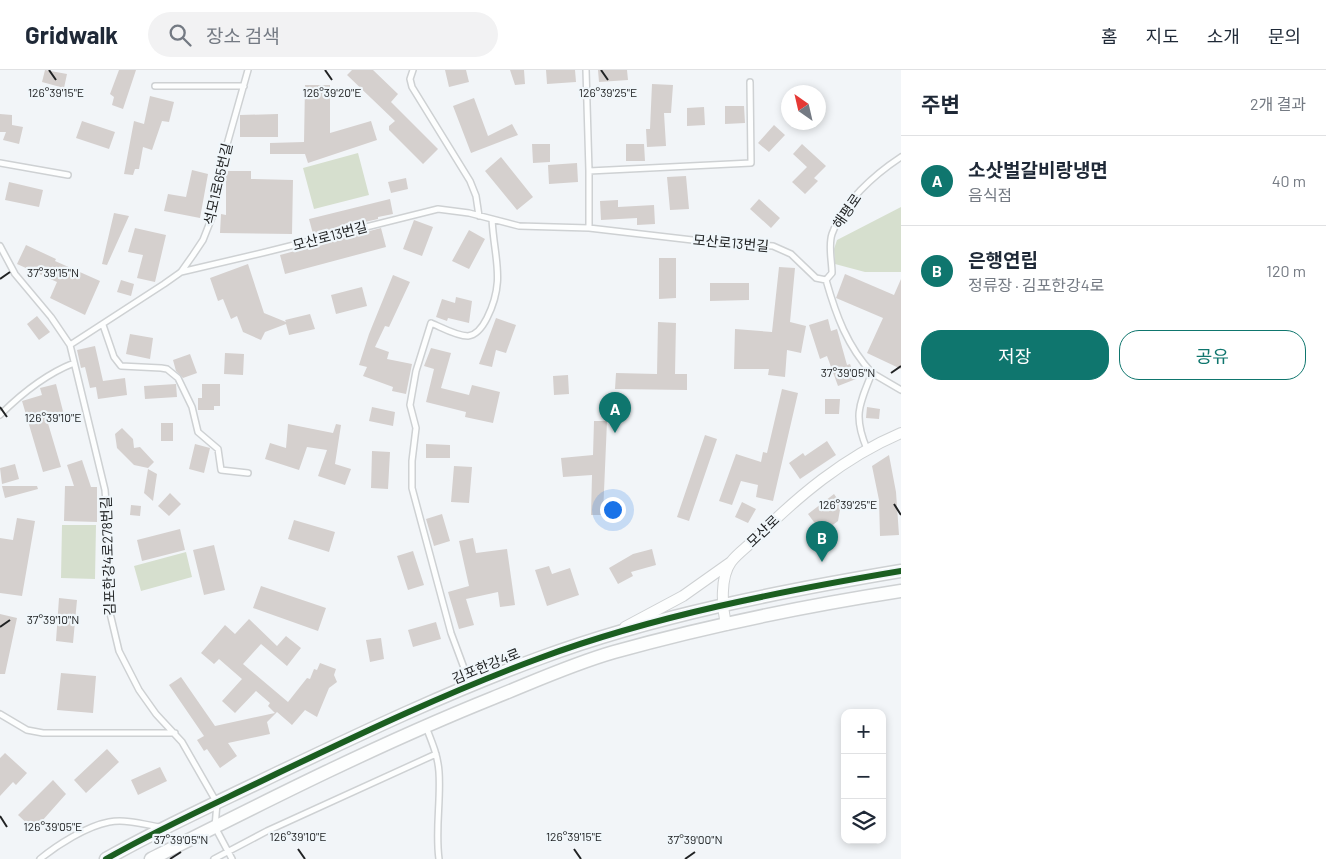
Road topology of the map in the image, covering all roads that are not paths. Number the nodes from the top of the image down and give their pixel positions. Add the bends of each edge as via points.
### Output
1 (248, 70) edge
2 (412, 70) edge
3 (586, 70) edge
4 (750, 82) dead end
5 (154, 86) dead end
6 (244, 86) junction
7 (901, 157) edge
8 (0, 164) edge
9 (589, 171) junction
10 (68, 175) dead end
11 (479, 216) junction
12 (492, 220) junction
13 (589, 228) junction
14 (0, 246) edge
15 (181, 272) junction
16 (826, 280) junction
17 (103, 325) junction
18 (70, 345) junction
19 (74, 363) junction
20 (872, 373) junction
21 (901, 390) edge
22 (0, 415) edge
23 (901, 433) edge
24 (867, 449) junction
25 (248, 474) dead end
26 (731, 562) junction
27 (901, 571) edge
28 (901, 591) edge
29 (722, 607) junction
30 (726, 625) junction
31 (609, 635) junction
32 (470, 685) junction
33 (0, 714) edge
34 (426, 725) junction
35 (175, 733) junction
36 (436, 754) junction
37 (217, 803) junction
38 (215, 827) junction
39 (165, 828) junction
40 (227, 851) junction
41 (40, 859) edge
42 (106, 859) edge
43 (152, 859) edge
44 (214, 859) edge
45 (232, 859) edge
46 (439, 859) edge

1 - 6 lane, 석모1로65번길
2 - 11 lane via 412,87 470,181
3 - 9 lane
4 - 9 lane via 751,163
5 - 6 lane
6 - 15 lane, 석모1로65번길 via 224,155 210,225
7 - 16 lane, 해평로 via 868,182 841,218 832,235 832,273
8 - 10 lane
9 - 13 lane
11 - 12 lane, 모산로13번길
11 - 15 lane, 모산로13번길 via 452,210 426,210
12 - 13 lane, 모산로13번길 via 519,226
12 - 32 lane, 김포한강4로 via 499,287 482,328 467,336 431,323 416,371 410,405 416,428 412,488 451,633
13 - 16 lane, 모산로13번길 via 773,246 791,254 816,278
14 - 18 lane, 김포한강4로278번길 via 15,274
15 - 17 lane, 석모1로65번길
16 - 20 lane via 843,330 860,360
17 - 18 lane, 석모1로65번길
17 - 25 lane via 114,358 121,366 167,369 178,378 192,407 198,432 218,449 221,470
18 - 19 lane, 김포한강4로278번길
19 - 22 lane via 52,373
19 - 35 lane, 김포한강4로278번길 via 105,490 107,589 114,639 139,690
20 - 21 lane
20 - 24 lane via 858,418
23 - 24 street, 모산로
24 - 26 street, 모산로 via 796,500
26 - 29 street, 모산로 via 723,589
26 - 31 street via 683,596
27 - 29 street, 김포한강4로
28 - 30 street
29 - 30 street, 모산로
29 - 31 street, 김포한강4로
30 - 34 street via 566,668
31 - 32 street, 김포한강4로
32 - 37 street, 김포한강4로 via 414,708
33 - 35 lane via 27,730 43,733
34 - 36 lane
34 - 38 street
35 - 37 lane, 김포한강4로278번길
36 - 40 lane
36 - 46 lane via 440,783 436,832
37 - 38 lane
37 - 39 street, 김포한강4로
38 - 40 lane
38 - 43 street
39 - 41 lane via 109,822 70,839
39 - 42 street, 김포한강4로
40 - 44 lane
40 - 45 lane

